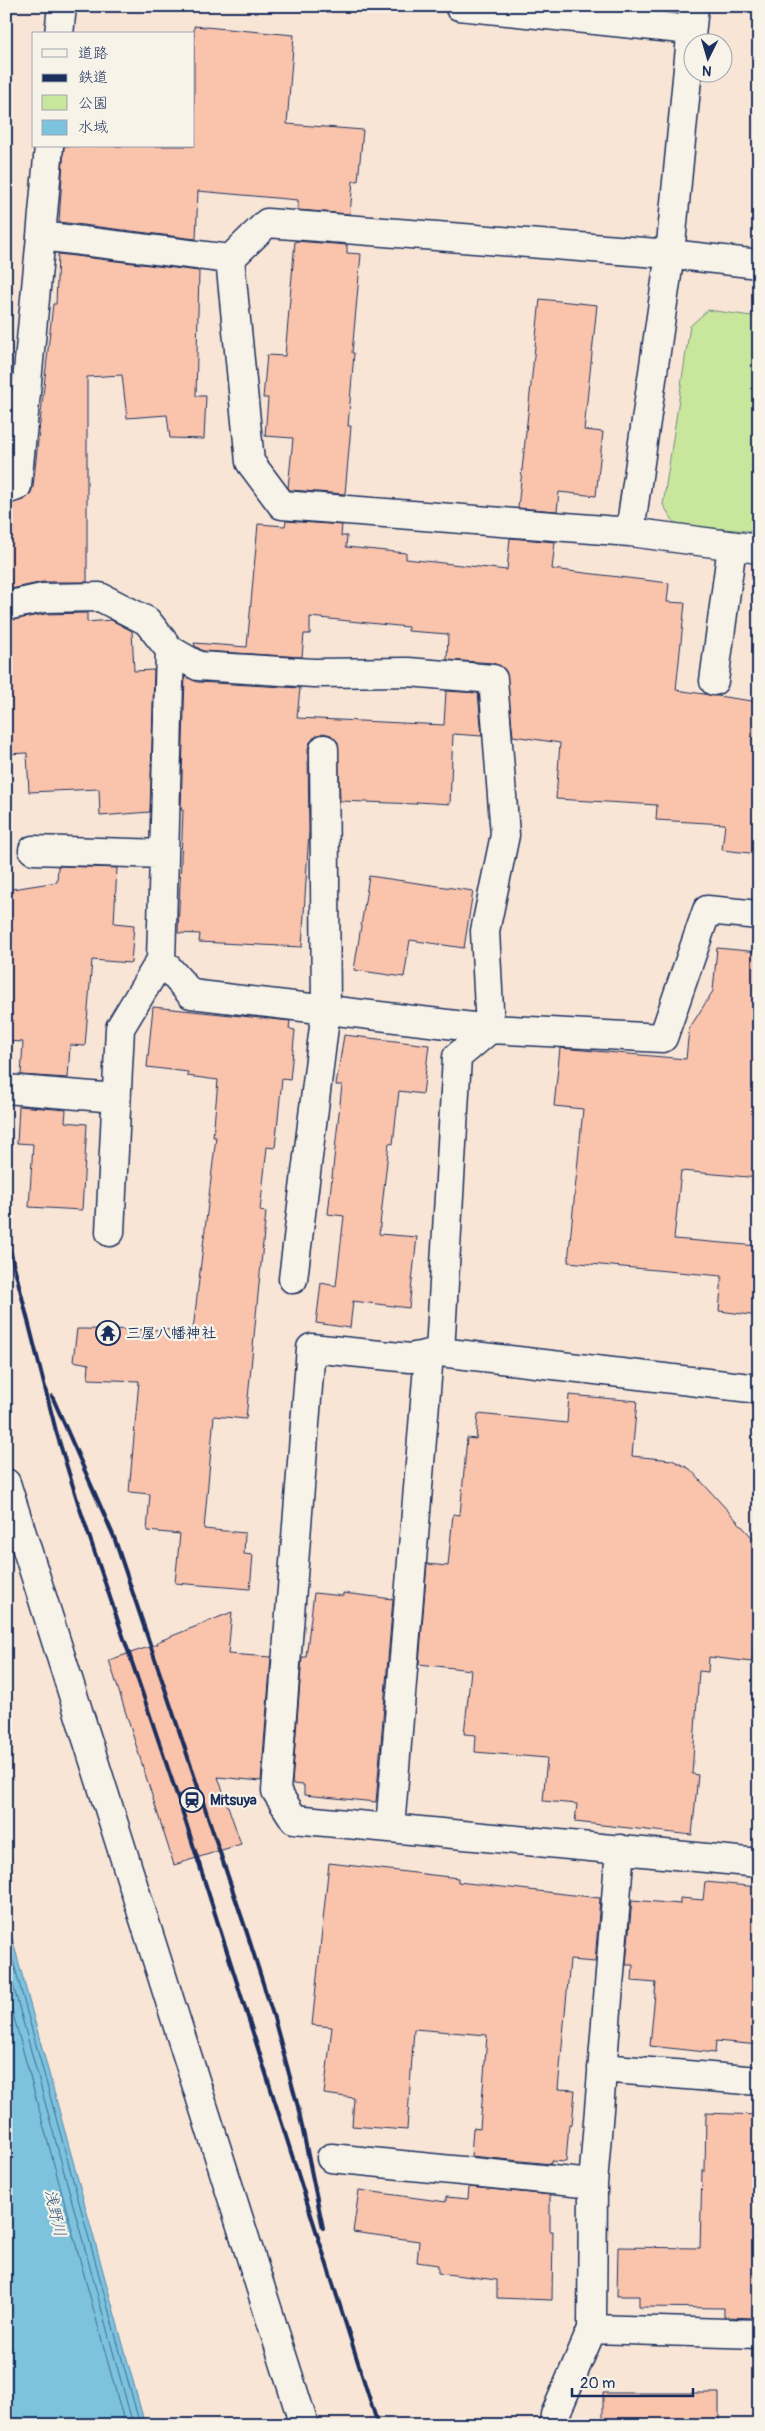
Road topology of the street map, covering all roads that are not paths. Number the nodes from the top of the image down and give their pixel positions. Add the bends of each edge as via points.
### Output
1 (62, 6) edge
2 (458, 6) edge
3 (693, 18) edge
4 (60, 32) edge
5 (49, 148) edge
6 (40, 236) junction
7 (670, 254) junction
8 (230, 259) junction
9 (759, 264) edge
10 (6, 490) edge
11 (630, 532) junction
12 (732, 546) junction
13 (759, 549) edge
14 (6, 606) edge
15 (170, 650) junction
16 (714, 681) dead end
17 (324, 749) dead end
18 (33, 850) dead end
19 (164, 854) junction
20 (759, 915) edge
21 (161, 960) junction
22 (326, 1010) junction
23 (490, 1029) junction
24 (6, 1090) edge
25 (116, 1098) junction
26 (110, 1232) dead end
27 (293, 1279) dead end
28 (435, 1353) junction
29 (759, 1389) edge
30 (6, 1483) edge
31 (390, 1828) junction
32 (620, 1849) junction
33 (759, 1863) edge
34 (602, 2068) junction
35 (759, 2081) edge
36 (331, 2158) dead end
37 (593, 2184) junction
38 (592, 2329) junction
39 (759, 2334) edge
40 (304, 2425) edge
41 (554, 2425) edge

1 - 4 street
2 - 3 street
3 - 7 street
5 - 6 street
6 - 8 street
6 - 10 street via 16,486
7 - 8 street via 267,223
7 - 9 street
7 - 11 street
8 - 11 street via 250,462 282,505
11 - 12 street
12 - 13 street
12 - 16 street
14 - 15 street via 43,598 100,597 147,621
15 - 19 street
15 - 23 street via 198,666 314,673 408,672 493,679 505,835 485,931
17 - 22 street
18 - 19 street
19 - 21 street
20 - 23 street via 707,910 663,1038
21 - 22 street via 191,994
21 - 25 street via 120,1028
22 - 23 street
22 - 27 street
23 - 28 street via 457,1057
24 - 25 street
25 - 26 street
28 - 29 street
28 - 31 street
28 - 31 street via 410,1358 311,1348 276,1791 294,1820
30 - 40 street
31 - 32 street
32 - 33 street
32 - 34 street
34 - 35 street
34 - 37 street
36 - 37 street
37 - 38 street
38 - 39 street
38 - 41 street via 555,2415

